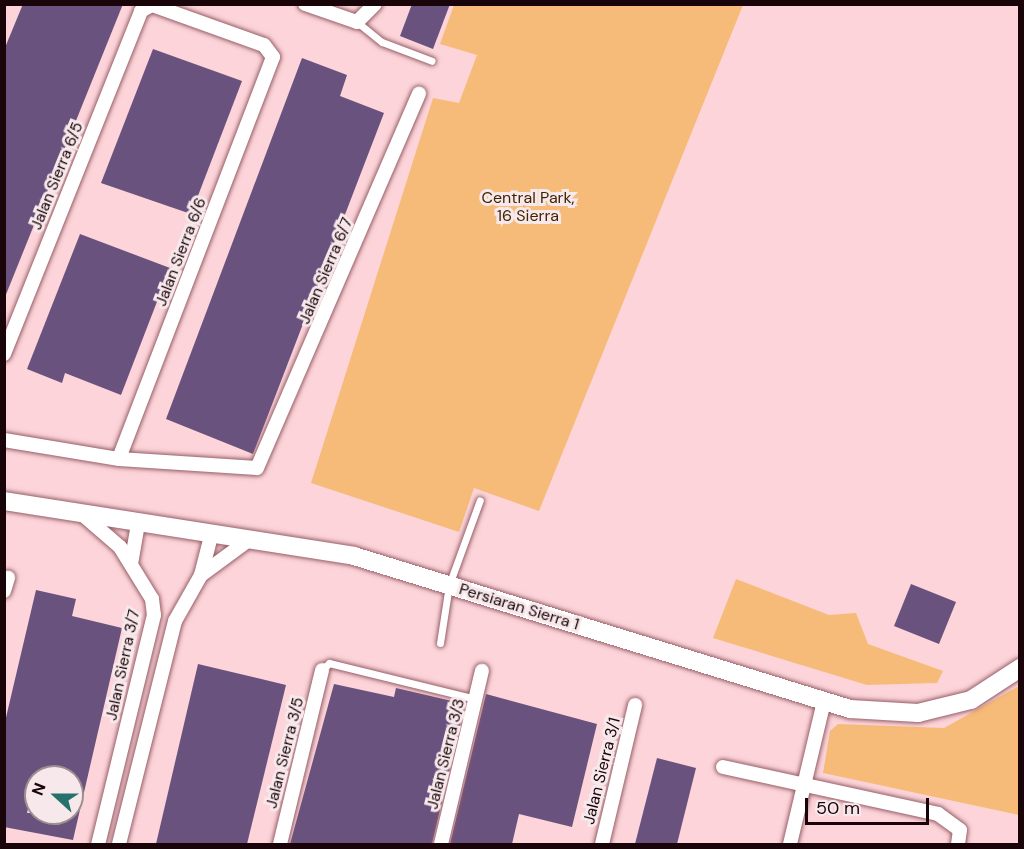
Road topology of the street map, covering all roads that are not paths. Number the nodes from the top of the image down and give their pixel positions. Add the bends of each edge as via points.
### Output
1 (305, 4) edge
2 (375, 4) edge
3 (141, 10) joint
4 (357, 22) junction
5 (432, 61) dead end
6 (419, 94) dead end
7 (4, 354) edge
8 (4, 440) edge
9 (119, 459) junction
10 (480, 500) dead end
11 (4, 501) edge
12 (82, 515) junction
13 (138, 524) junction
14 (211, 536) junction
15 (246, 542) junction
16 (131, 564) junction
17 (201, 575) junction
18 (449, 585) junction
19 (154, 615) junction
20 (175, 621) junction
21 (440, 643) dead end
22 (1020, 668) edge
23 (322, 670) joint
24 (482, 671) dead end
25 (476, 699) junction
26 (824, 701) junction
27 (133, 702) junction
28 (154, 705) junction
29 (636, 705) dead end
30 (723, 766) dead end
31 (806, 781) junction
32 (110, 795) junction
33 (130, 800) junction
34 (98, 844) edge
35 (118, 844) edge
36 (280, 844) edge
37 (441, 844) edge
38 (602, 844) edge
39 (790, 844) edge
40 (958, 844) edge

1 - 4 street
2 - 4 street
3 - 7 street, Jalan Sierra 6/5
3 - 9 street, Jalan Sierra 6/6 via 152,5 264,45 273,57
4 - 5 lane via 382,42
6 - 9 street, Jalan Sierra 6/7 via 264,461 246,471
8 - 9 street
10 - 18 lane
11 - 12 street, Persiaran Sierra 1
12 - 13 street, Persiaran Sierra 1
12 - 16 street, Jalan Sierra 3/7 via 120,547
13 - 14 street, Persiaran Sierra 1
13 - 16 street
14 - 15 street, Persiaran Sierra 1
14 - 17 street
15 - 17 street
15 - 18 street, Persiaran Sierra 1 via 354,556
16 - 19 street, Jalan Sierra 3/7 via 152,599
17 - 20 street
18 - 21 lane
18 - 26 street, Persiaran Sierra 1
19 - 20 street
19 - 27 street, Jalan Sierra 3/7
20 - 28 street
22 - 26 street, Persiaran Sierra 1 via 971,700 918,713 850,709
23 - 25 lane via 329,663
23 - 36 street, Jalan Sierra 3/5
24 - 25 street, Jalan Sierra 3/3
25 - 37 street, Jalan Sierra 3/3
26 - 31 street
27 - 28 street
27 - 32 street, Jalan Sierra 3/7
28 - 33 street
29 - 38 street, Jalan Sierra 3/1
30 - 31 street via 773,780
31 - 39 street
31 - 40 street via 938,814 955,823
32 - 33 street
32 - 34 street, Jalan Sierra 3/7
33 - 35 street

